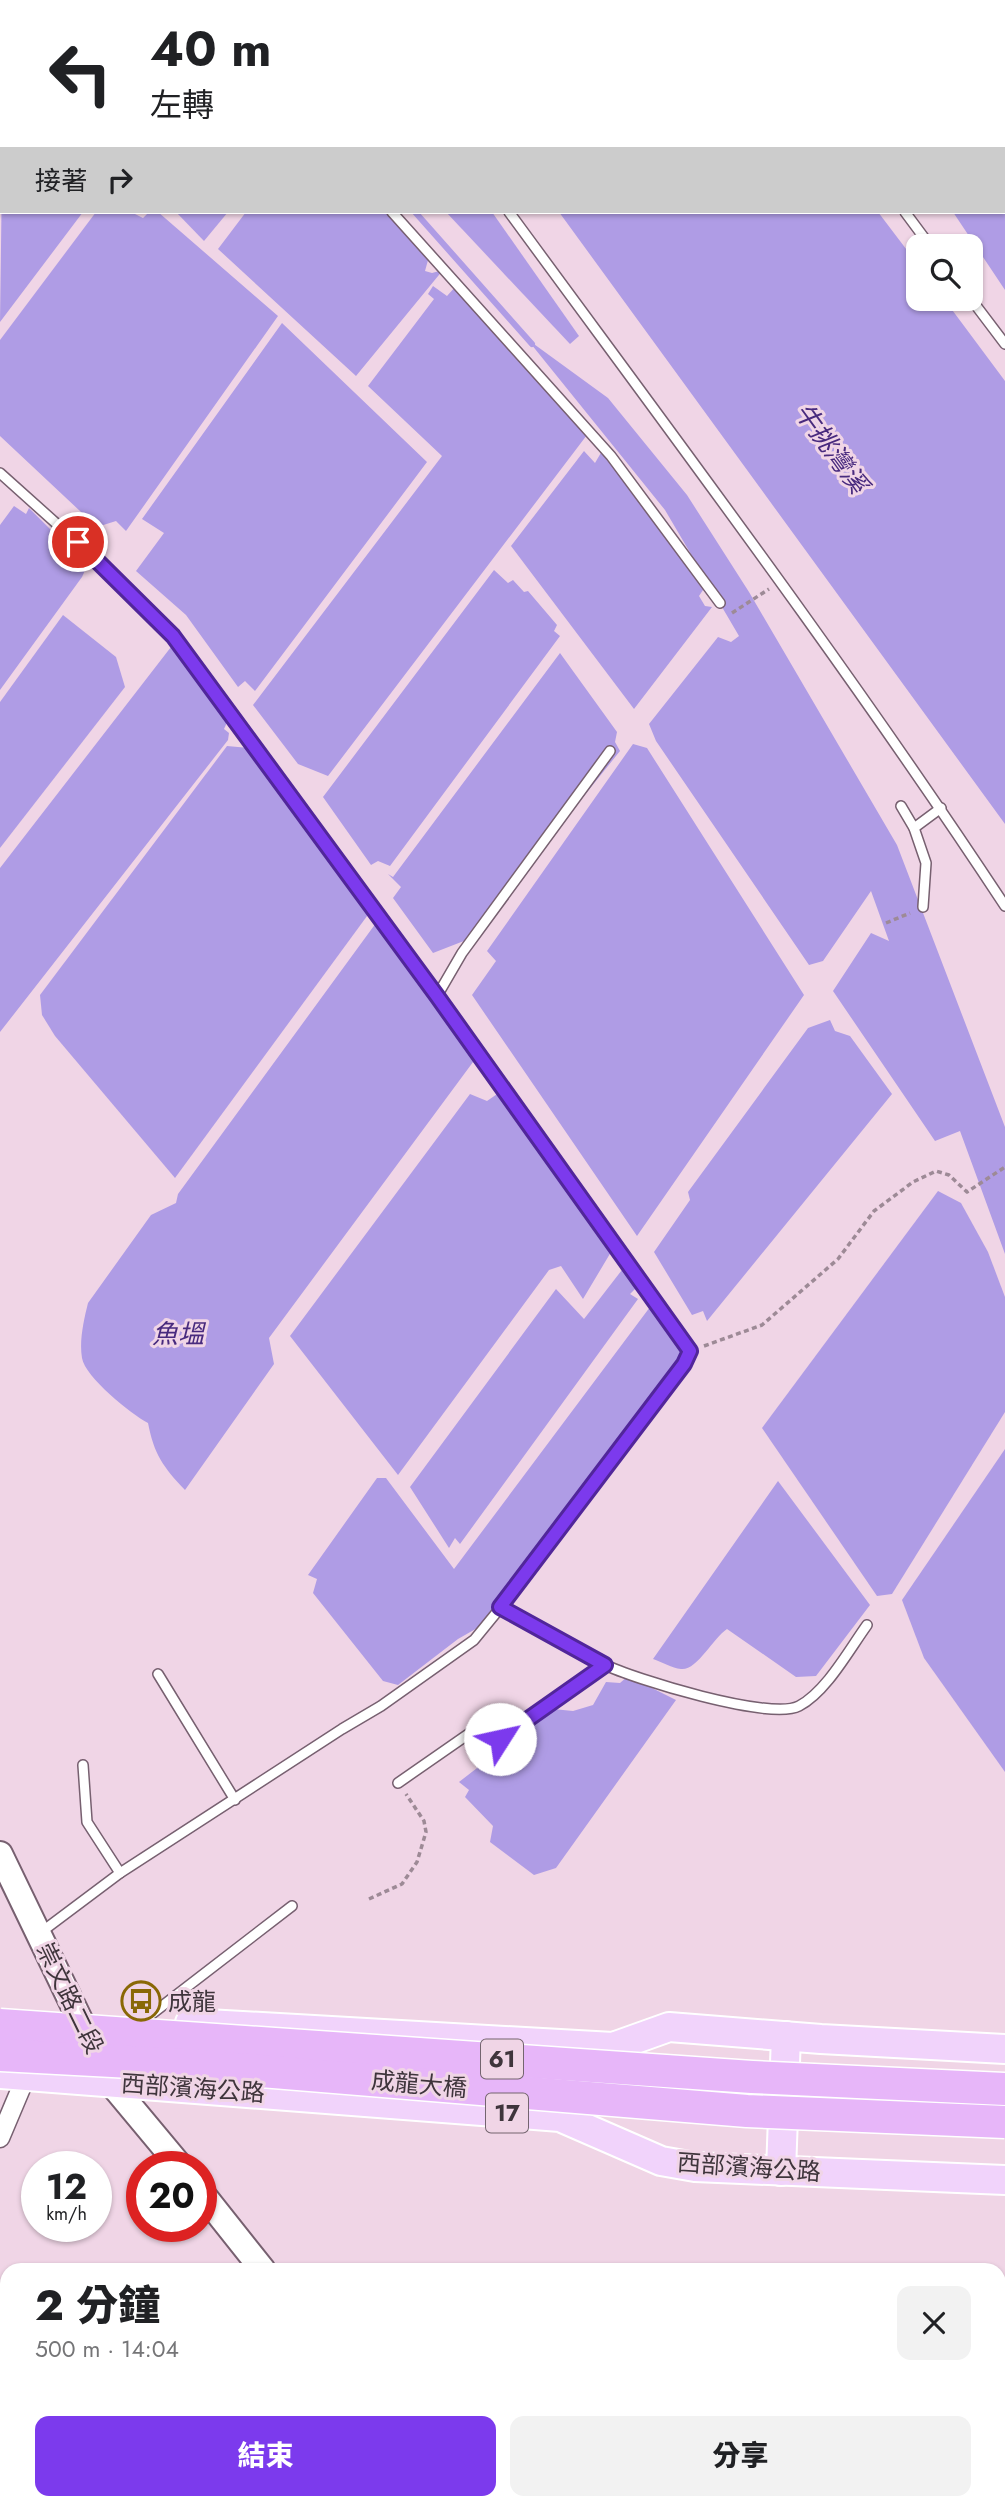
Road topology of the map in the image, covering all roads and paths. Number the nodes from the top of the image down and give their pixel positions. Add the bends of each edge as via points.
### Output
1 (394, 214) edge
2 (510, 214) edge
3 (906, 214) edge
4 (921, 234) edge
5 (980, 311) edge
6 (1005, 344) edge
7 (0, 473) edge
8 (780, 582) junction
9 (720, 603) dead end
10 (729, 615) dead end
11 (610, 751) dead end
12 (901, 806) dead end
13 (941, 808) junction
14 (914, 828) junction
15 (1005, 906) edge
16 (923, 907) joint
17 (886, 923) dead end
18 (437, 996) junction
19 (1005, 1167) edge
20 (690, 1351) junction
21 (500, 1607) junction
22 (867, 1625) dead end
23 (605, 1665) junction
24 (158, 1674) dead end
25 (83, 1765) dead end
26 (398, 1783) joint
27 (235, 1800) junction
28 (0, 1854) edge
29 (120, 1873) junction
30 (369, 1899) dead end
31 (292, 1906) dead end
32 (39, 1934) junction
33 (0, 2015) edge
34 (33, 2017) junction
35 (79, 2018) junction
36 (144, 2020) junction
37 (0, 2025) edge
38 (786, 2036) junction
39 (1005, 2049) edge
40 (0, 2055) edge
41 (14, 2074) edge
42 (110, 2082) junction
43 (1005, 2089) edge
44 (1005, 2122) edge
45 (0, 2138) edge
46 (168, 2151) edge
47 (781, 2171) junction
48 (1005, 2180) edge
49 (217, 2212) edge
50 (257, 2263) edge

1 - 9 lane via 611,456
2 - 8 lane
3 - 4 lane
5 - 6 lane
7 - 18 lane via 173,636
8 - 10 path
8 - 13 lane
11 - 18 lane via 462,953
12 - 14 lane
13 - 14 lane
13 - 15 lane
14 - 16 lane via 926,863
16 - 17 path
18 - 20 lane
19 - 20 path via 967,1192 949,1175 936,1171 914,1182 874,1211 838,1259 762,1325
20 - 21 lane
21 - 23 lane
21 - 27 lane via 474,1640
22 - 23 lane via 815,1695 796,1708 760,1710
23 - 26 lane via 500,1739 480,1726
24 - 27 lane
25 - 29 lane via 87,1822
26 - 30 path via 424,1821 426,1832 417,1862 402,1884
27 - 29 lane
28 - 32 street, 崇文路二段
29 - 32 lane
31 - 36 lane
32 - 35 street, 崇文路二段
33 - 34 main road
34 - 35 main road
34 - 41 street via 34,2053
35 - 36 main road
35 - 42 street, 崇文路二段
36 - 38 main road via 613,2047 669,2027
37 - 43 highway, 成龍大橋 / 61, bridge via 752,2077
38 - 39 main road
38 - 47 main road
40 - 44 highway, 成龍大橋 / 61, bridge via 187,2065 747,2111
41 - 42 main road, 西部濱海公路 / 17
41 - 45 street
42 - 46 street, 崇文路二段
42 - 47 main road, 西部濱海公路 / 17 via 560,2117 661,2161
47 - 48 main road, 西部濱海公路 / 17
49 - 50 street

